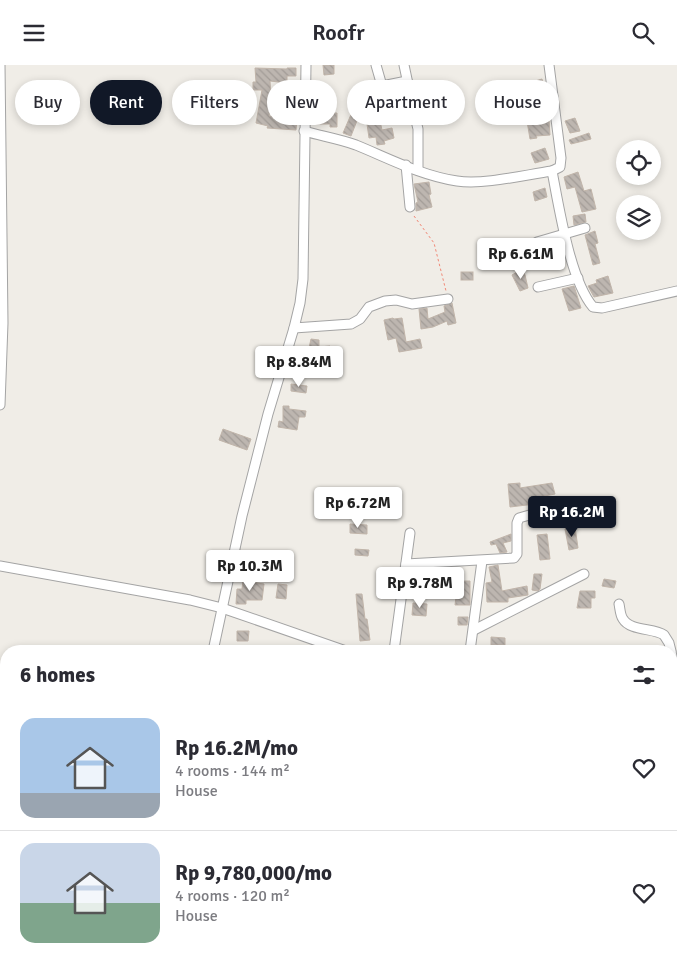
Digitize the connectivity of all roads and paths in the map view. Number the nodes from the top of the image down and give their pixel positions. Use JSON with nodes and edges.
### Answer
{"nodes":[{"id":1,"x":0,"y":65,"type":"edge"},
{"id":2,"x":306,"y":65,"type":"edge"},
{"id":3,"x":376,"y":65,"type":"edge"},
{"id":4,"x":404,"y":65,"type":"edge"},
{"id":5,"x":549,"y":65,"type":"edge"},
{"id":6,"x":380,"y":80,"type":"edge"},
{"id":7,"x":407,"y":80,"type":"edge"},
{"id":8,"x":417,"y":125,"type":"edge"},
{"id":9,"x":304,"y":131,"type":"junction"},
{"id":10,"x":406,"y":165,"type":"junction"},
{"id":11,"x":418,"y":170,"type":"junction"},
{"id":12,"x":552,"y":171,"type":"junction"},
{"id":13,"x":410,"y":207,"type":"joint"},
{"id":14,"x":585,"y":228,"type":"dead end"},
{"id":15,"x":565,"y":234,"type":"junction"},
{"id":16,"x":537,"y":242,"type":"dead end"},
{"id":17,"x":578,"y":278,"type":"junction"},
{"id":18,"x":538,"y":287,"type":"dead end"},
{"id":19,"x":677,"y":291,"type":"edge"},
{"id":20,"x":448,"y":299,"type":"joint"},
{"id":21,"x":294,"y":328,"type":"junction"},
{"id":22,"x":0,"y":405,"type":"edge"},
{"id":23,"x":568,"y":519,"type":"dead end"},
{"id":24,"x":410,"y":533,"type":"dead end"},
{"id":25,"x":482,"y":561,"type":"junction"},
{"id":26,"x":406,"y":564,"type":"junction"},
{"id":27,"x":0,"y":566,"type":"edge"},
{"id":28,"x":584,"y":573,"type":"dead end"},
{"id":29,"x":618,"y":604,"type":"dead end"},
{"id":30,"x":222,"y":608,"type":"junction"},
{"id":31,"x":474,"y":630,"type":"junction"},
{"id":32,"x":214,"y":645,"type":"edge"},
{"id":33,"x":324,"y":645,"type":"edge"},
{"id":34,"x":395,"y":645,"type":"edge"},
{"id":35,"x":471,"y":645,"type":"edge"},
{"id":36,"x":670,"y":645,"type":"edge"}],
"edges":[{"from":1,"to":22,"type":"street"},
{"from":2,"to":9,"type":"street"},
{"from":3,"to":6,"type":"street"},
{"from":4,"to":7,"type":"street"},
{"from":5,"to":12,"type":"street"},
{"from":8,"to":11,"type":"street"},
{"from":9,"to":10,"type":"street"},
{"from":9,"to":21,"type":"street"},
{"from":10,"to":11,"type":"street"},
{"from":10,"to":13,"type":"street"},
{"from":11,"to":12,"type":"street"},
{"from":12,"to":15,"type":"street"},
{"from":13,"to":20,"type":"path"},
{"from":14,"to":15,"type":"street"},
{"from":15,"to":16,"type":"street"},
{"from":15,"to":17,"type":"street"},
{"from":17,"to":18,"type":"street"},
{"from":17,"to":19,"type":"street"},
{"from":20,"to":21,"type":"street"},
{"from":21,"to":30,"type":"street"},
{"from":23,"to":25,"type":"street"},
{"from":24,"to":26,"type":"street"},
{"from":25,"to":26,"type":"street"},
{"from":25,"to":31,"type":"street"},
{"from":26,"to":34,"type":"street"},
{"from":27,"to":30,"type":"street"},
{"from":28,"to":31,"type":"street"},
{"from":29,"to":36,"type":"street"},
{"from":30,"to":32,"type":"street"},
{"from":30,"to":33,"type":"street"},
{"from":31,"to":35,"type":"street"}]}
